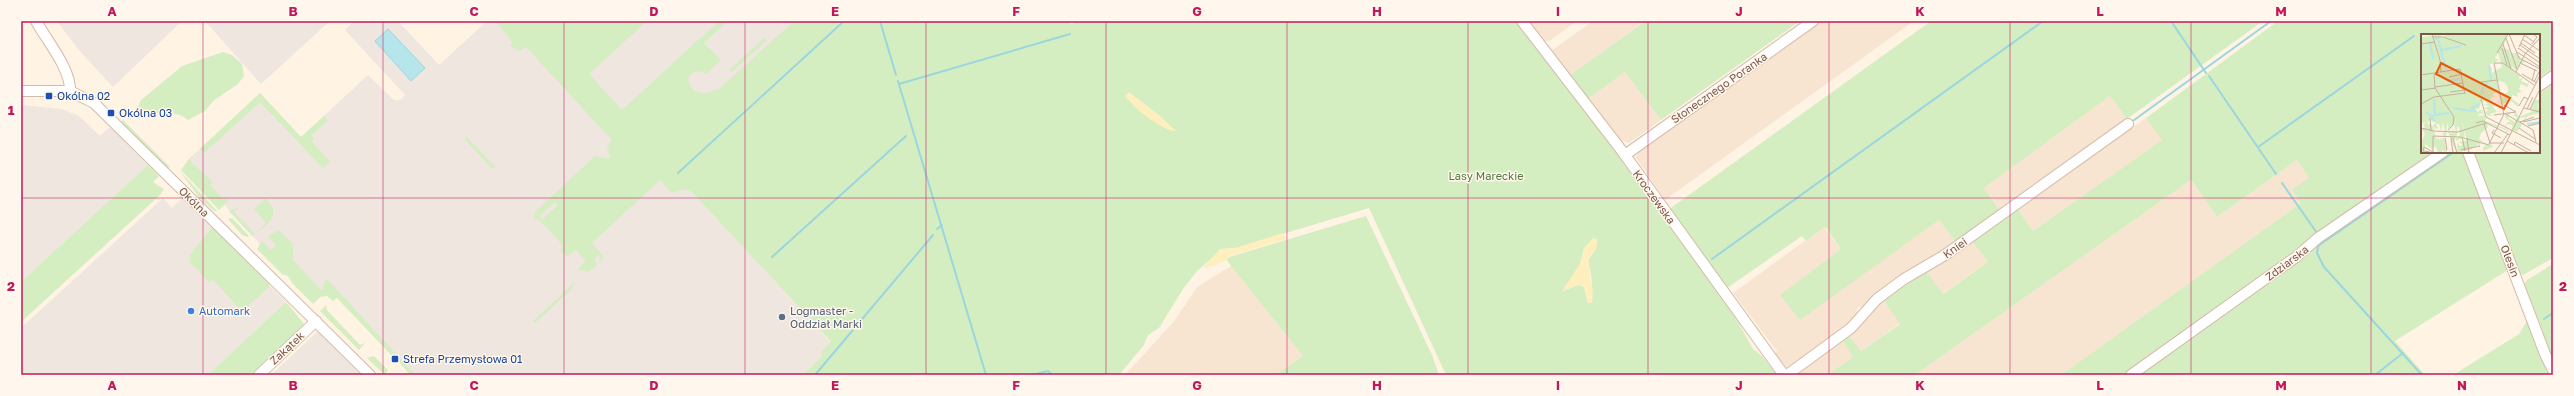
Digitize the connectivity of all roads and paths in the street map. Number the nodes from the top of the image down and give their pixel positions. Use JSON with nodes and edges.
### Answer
{"nodes":[{"id":1,"x":36,"y":21,"type":"edge"},
{"id":2,"x":1522,"y":21,"type":"edge"},
{"id":3,"x":1813,"y":21,"type":"edge"},
{"id":4,"x":2553,"y":76,"type":"edge"},
{"id":5,"x":2540,"y":85,"type":"edge"},
{"id":6,"x":21,"y":91,"type":"edge"},
{"id":7,"x":70,"y":91,"type":"junction"},
{"id":8,"x":2128,"y":124,"type":"dead end"},
{"id":9,"x":2442,"y":153,"type":"edge"},
{"id":10,"x":2468,"y":153,"type":"edge"},
{"id":11,"x":1624,"y":155,"type":"junction"},
{"id":12,"x":316,"y":322,"type":"junction"},
{"id":13,"x":2553,"y":370,"type":"edge"},
{"id":14,"x":259,"y":375,"type":"edge"},
{"id":15,"x":370,"y":375,"type":"edge"},
{"id":16,"x":1784,"y":375,"type":"edge"},
{"id":17,"x":1787,"y":375,"type":"edge"},
{"id":18,"x":2131,"y":375,"type":"edge"}],
"edges":[{"from":1,"to":7,"type":"street"},
{"from":2,"to":11,"type":"street","name":"Kroczewska"},
{"from":3,"to":11,"type":"street","name":"Słonecznego Poranka"},
{"from":4,"to":5,"type":"street"},
{"from":6,"to":7,"type":"street"},
{"from":7,"to":12,"type":"street","name":"Okólna"},
{"from":8,"to":17,"type":"street","name":"Kniei"},
{"from":9,"to":18,"type":"street","name":"Zdziarska"},
{"from":10,"to":13,"type":"street","name":"Olesin"},
{"from":11,"to":16,"type":"street","name":"Kroczewska"},
{"from":12,"to":14,"type":"street","name":"Zakątek"},
{"from":12,"to":15,"type":"street","name":"Okólna"}]}
